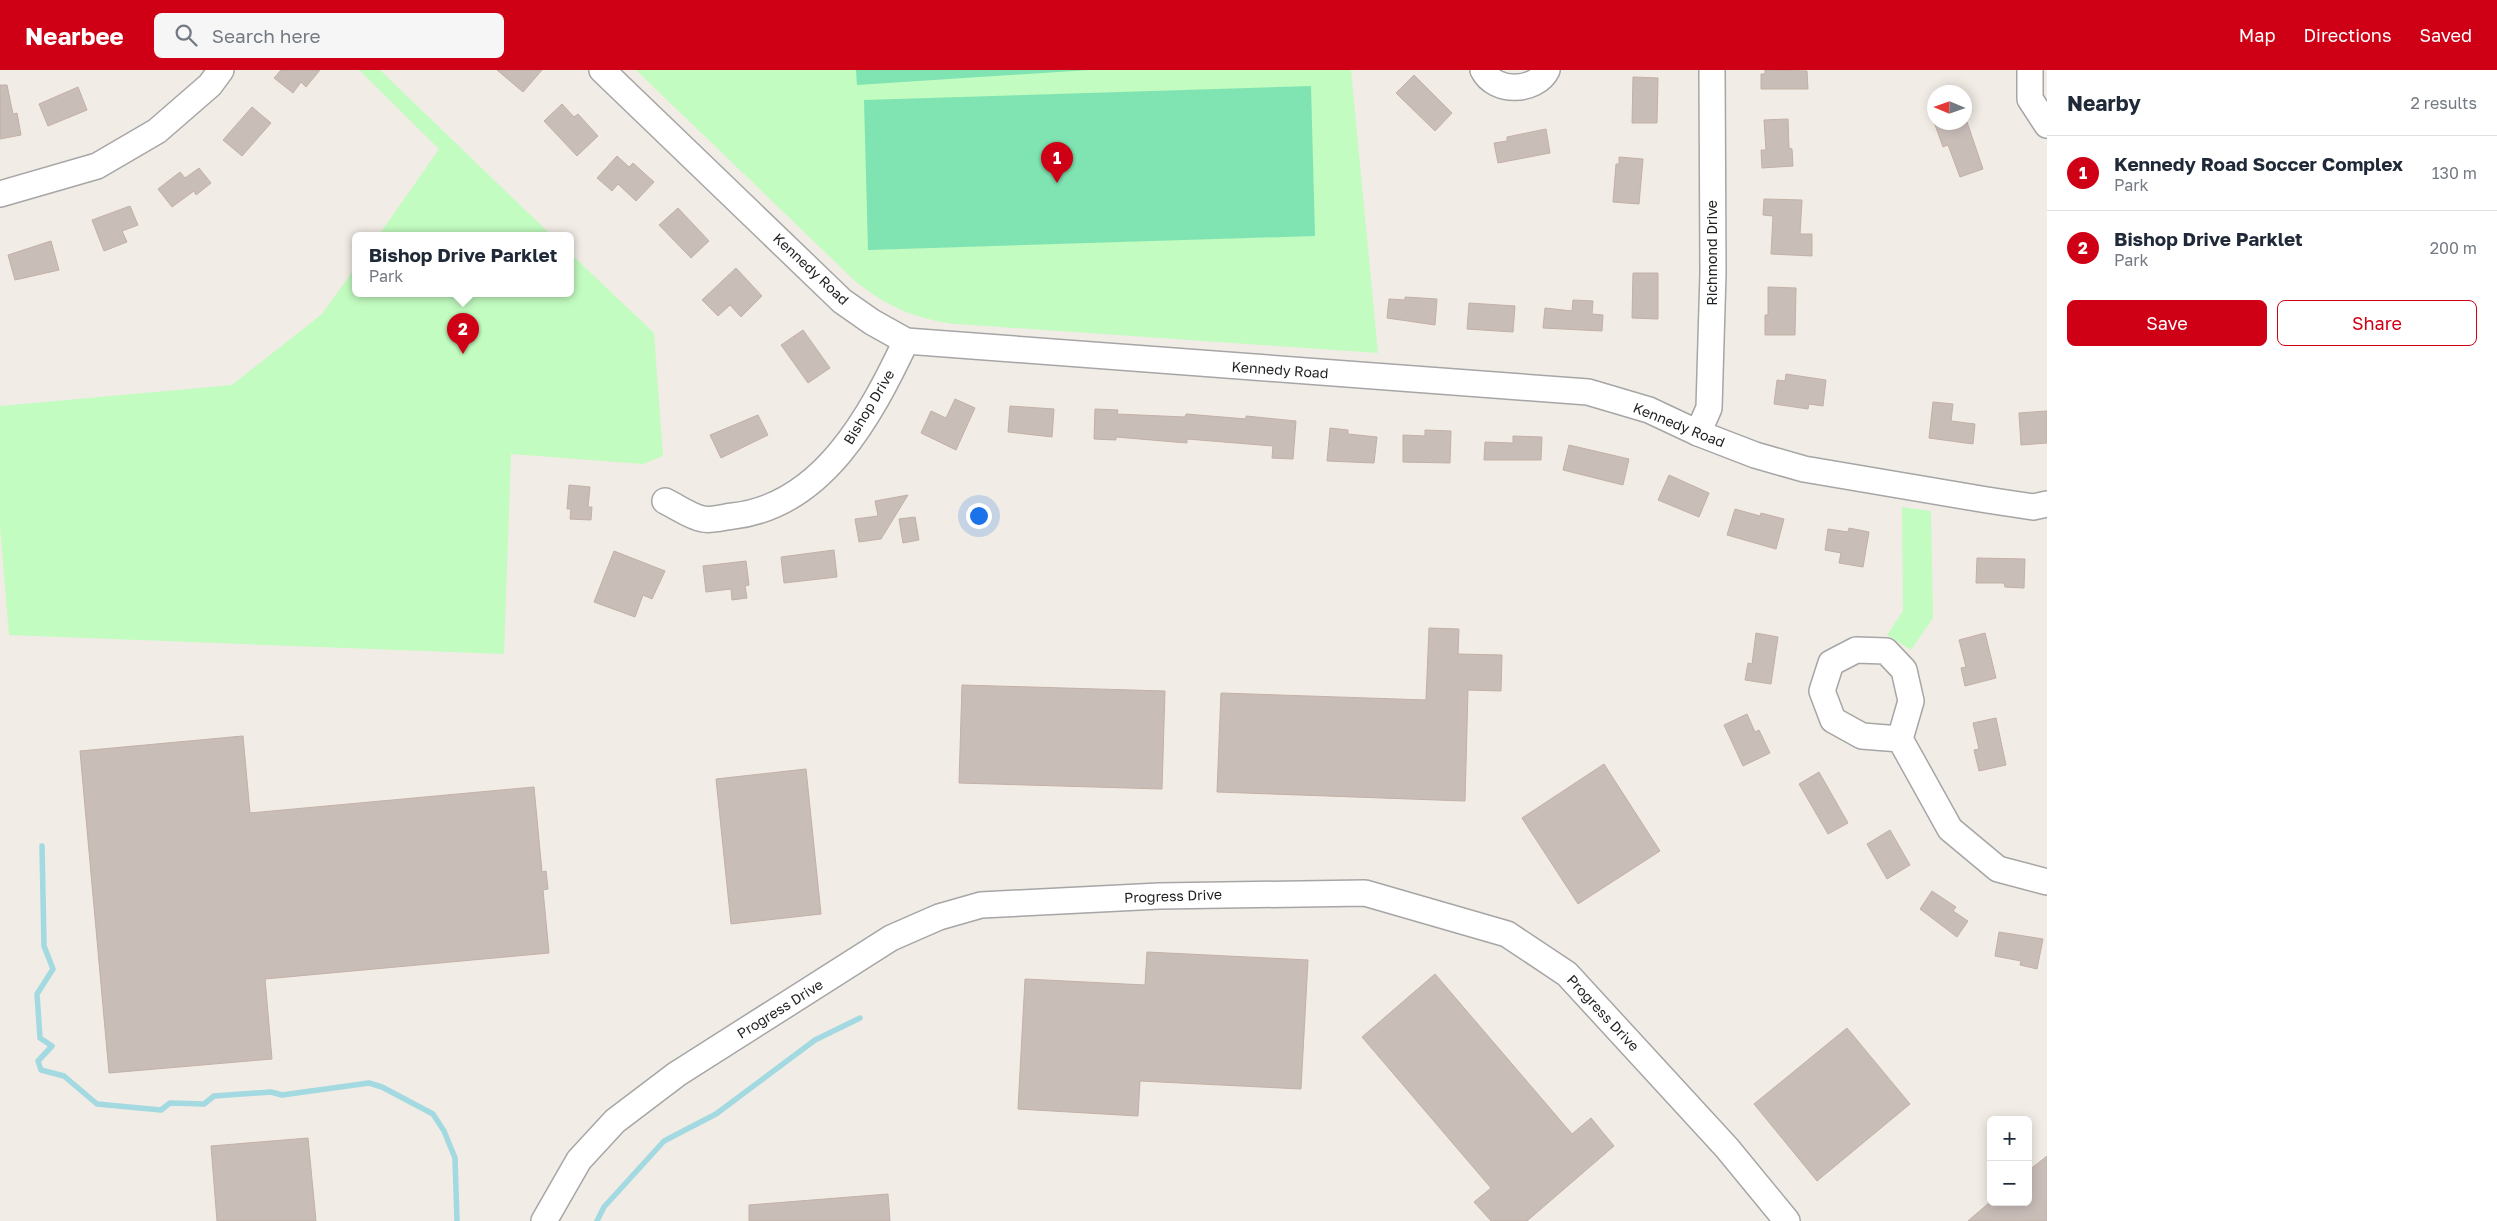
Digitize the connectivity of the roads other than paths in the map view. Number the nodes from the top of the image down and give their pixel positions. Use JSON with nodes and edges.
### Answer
{"nodes":[{"id":1,"x":221,"y":70,"type":"edge"},
{"id":2,"x":602,"y":70,"type":"edge"},
{"id":3,"x":1483,"y":70,"type":"edge"},
{"id":4,"x":1547,"y":70,"type":"edge"},
{"id":5,"x":1712,"y":70,"type":"edge"},
{"id":6,"x":2030,"y":70,"type":"edge"},
{"id":7,"x":2047,"y":125,"type":"edge"},
{"id":8,"x":0,"y":194,"type":"edge"},
{"id":9,"x":906,"y":341,"type":"junction"},
{"id":10,"x":1698,"y":433,"type":"junction"},
{"id":11,"x":665,"y":501,"type":"dead end"},
{"id":12,"x":2047,"y":504,"type":"edge"},
{"id":13,"x":1900,"y":739,"type":"dead end"},
{"id":14,"x":2047,"y":882,"type":"edge"},
{"id":15,"x":544,"y":1221,"type":"edge"},
{"id":16,"x":1787,"y":1221,"type":"edge"}],
"edges":[{"from":1,"to":8,"type":"street"},
{"from":2,"to":9,"type":"street","name":"Kennedy Road"},
{"from":3,"to":4,"type":"street"},
{"from":5,"to":10,"type":"street","name":"Richmond Drive"},
{"from":6,"to":7,"type":"street"},
{"from":9,"to":10,"type":"street","name":"Kennedy Road"},
{"from":9,"to":11,"type":"street","name":"Bishop Drive"},
{"from":10,"to":12,"type":"street","name":"Kennedy Road"},
{"from":13,"to":14,"type":"street"},
{"from":15,"to":16,"type":"street","name":"Progress Drive"}]}
